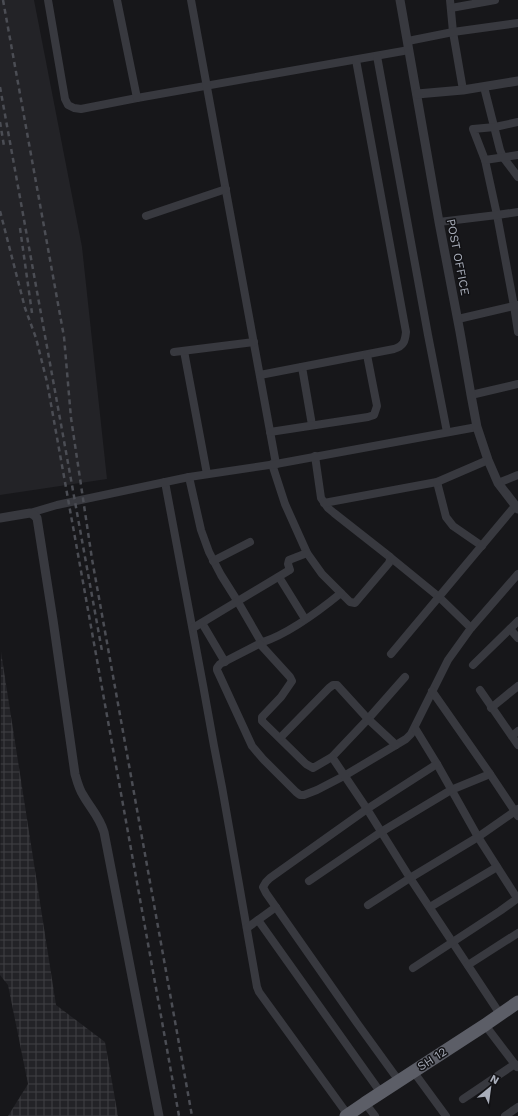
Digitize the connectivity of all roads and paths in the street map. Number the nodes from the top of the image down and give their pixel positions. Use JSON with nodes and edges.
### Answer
{"nodes":[{"id":1,"x":48,"y":0,"type":"edge"},
{"id":2,"x":117,"y":0,"type":"edge"},
{"id":3,"x":191,"y":0,"type":"edge"},
{"id":4,"x":400,"y":0,"type":"edge"},
{"id":5,"x":495,"y":0,"type":"edge"},
{"id":6,"x":450,"y":4,"type":"edge"},
{"id":7,"x":518,"y":23,"type":"edge"},
{"id":8,"x":453,"y":32,"type":"junction"},
{"id":9,"x":408,"y":46,"type":"junction"},
{"id":10,"x":377,"y":56,"type":"junction"},
{"id":11,"x":356,"y":60,"type":"junction"},
{"id":12,"x":518,"y":81,"type":"edge"},
{"id":13,"x":207,"y":86,"type":"junction"},
{"id":14,"x":484,"y":87,"type":"junction"},
{"id":15,"x":463,"y":90,"type":"junction"},
{"id":16,"x":417,"y":94,"type":"junction"},
{"id":17,"x":137,"y":98,"type":"junction"},
{"id":18,"x":518,"y":122,"type":"edge"},
{"id":19,"x":495,"y":127,"type":"junction"},
{"id":20,"x":518,"y":154,"type":"edge"},
{"id":21,"x":503,"y":156,"type":"junction"},
{"id":22,"x":485,"y":160,"type":"junction"},
{"id":23,"x":518,"y":177,"type":"edge"},
{"id":24,"x":226,"y":188,"type":"junction"},
{"id":25,"x":518,"y":212,"type":"edge"},
{"id":26,"x":146,"y":216,"type":"dead end"},
{"id":27,"x":497,"y":216,"type":"junction"},
{"id":28,"x":439,"y":222,"type":"junction"},
{"id":29,"x":516,"y":305,"type":"edge"},
{"id":30,"x":458,"y":319,"type":"junction"},
{"id":31,"x":518,"y":332,"type":"edge"},
{"id":32,"x":254,"y":342,"type":"junction"},
{"id":33,"x":184,"y":351,"type":"junction"},
{"id":34,"x":174,"y":352,"type":"dead end"},
{"id":35,"x":367,"y":355,"type":"junction"},
{"id":36,"x":302,"y":367,"type":"junction"},
{"id":37,"x":260,"y":376,"type":"junction"},
{"id":38,"x":518,"y":384,"type":"edge"},
{"id":39,"x":471,"y":395,"type":"junction"},
{"id":40,"x":312,"y":425,"type":"junction"},
{"id":41,"x":477,"y":427,"type":"junction"},
{"id":42,"x":270,"y":432,"type":"junction"},
{"id":43,"x":447,"y":432,"type":"junction"},
{"id":44,"x":315,"y":456,"type":"junction"},
{"id":45,"x":488,"y":460,"type":"junction"},
{"id":46,"x":274,"y":464,"type":"junction"},
{"id":47,"x":207,"y":474,"type":"junction"},
{"id":48,"x":518,"y":475,"type":"edge"},
{"id":49,"x":189,"y":477,"type":"junction"},
{"id":50,"x":165,"y":482,"type":"junction"},
{"id":51,"x":437,"y":482,"type":"junction"},
{"id":52,"x":498,"y":483,"type":"junction"},
{"id":53,"x":324,"y":503,"type":"junction"},
{"id":54,"x":517,"y":508,"type":"edge"},
{"id":55,"x":30,"y":514,"type":"junction"},
{"id":56,"x":0,"y":518,"type":"edge"},
{"id":57,"x":250,"y":542,"type":"dead end"},
{"id":58,"x":482,"y":546,"type":"junction"},
{"id":59,"x":307,"y":553,"type":"junction"},
{"id":60,"x":390,"y":557,"type":"junction"},
{"id":61,"x":213,"y":561,"type":"junction"},
{"id":62,"x":518,"y":574,"type":"edge"},
{"id":63,"x":279,"y":577,"type":"junction"},
{"id":64,"x":341,"y":593,"type":"junction"},
{"id":65,"x":439,"y":597,"type":"junction"},
{"id":66,"x":238,"y":602,"type":"junction"},
{"id":67,"x":305,"y":619,"type":"junction"},
{"id":68,"x":518,"y":621,"type":"edge"},
{"id":69,"x":202,"y":623,"type":"junction"},
{"id":70,"x":193,"y":628,"type":"junction"},
{"id":71,"x":471,"y":628,"type":"junction"},
{"id":72,"x":510,"y":629,"type":"junction"},
{"id":73,"x":518,"y":638,"type":"edge"},
{"id":74,"x":262,"y":643,"type":"junction"},
{"id":75,"x":391,"y":654,"type":"dead end"},
{"id":76,"x":225,"y":662,"type":"junction"},
{"id":77,"x":473,"y":665,"type":"dead end"},
{"id":78,"x":405,"y":678,"type":"dead end"},
{"id":79,"x":518,"y":686,"type":"edge"},
{"id":80,"x":480,"y":690,"type":"dead end"},
{"id":81,"x":432,"y":691,"type":"junction"},
{"id":82,"x":491,"y":708,"type":"junction"},
{"id":83,"x":368,"y":719,"type":"junction"},
{"id":84,"x":415,"y":728,"type":"junction"},
{"id":85,"x":515,"y":734,"type":"edge"},
{"id":86,"x":280,"y":738,"type":"junction"},
{"id":87,"x":396,"y":745,"type":"junction"},
{"id":88,"x":518,"y":745,"type":"edge"},
{"id":89,"x":332,"y":757,"type":"junction"},
{"id":90,"x":437,"y":764,"type":"junction"},
{"id":91,"x":490,"y":774,"type":"junction"},
{"id":92,"x":344,"y":776,"type":"junction"},
{"id":93,"x":451,"y":790,"type":"junction"},
{"id":94,"x":367,"y":809,"type":"junction"},
{"id":95,"x":517,"y":812,"type":"edge"},
{"id":96,"x":381,"y":832,"type":"junction"},
{"id":97,"x":478,"y":837,"type":"junction"},
{"id":98,"x":497,"y":867,"type":"junction"},
{"id":99,"x":410,"y":878,"type":"junction"},
{"id":100,"x":309,"y":881,"type":"dead end"},
{"id":101,"x":518,"y":898,"type":"edge"},
{"id":102,"x":368,"y":905,"type":"dead end"},
{"id":103,"x":276,"y":907,"type":"junction"},
{"id":104,"x":430,"y":907,"type":"junction"},
{"id":105,"x":258,"y":920,"type":"junction"},
{"id":106,"x":247,"y":928,"type":"junction"},
{"id":107,"x":518,"y":933,"type":"edge"},
{"id":108,"x":452,"y":941,"type":"junction"},
{"id":109,"x":468,"y":965,"type":"junction"},
{"id":110,"x":413,"y":968,"type":"dead end"},
{"id":111,"x":518,"y":1002,"type":"edge"},
{"id":112,"x":500,"y":1014,"type":"junction"},
{"id":113,"x":485,"y":1025,"type":"junction"},
{"id":114,"x":516,"y":1066,"type":"edge"},
{"id":115,"x":413,"y":1071,"type":"junction"},
{"id":116,"x":399,"y":1081,"type":"junction"},
{"id":117,"x":381,"y":1093,"type":"junction"},
{"id":118,"x":463,"y":1099,"type":"dead end"},
{"id":119,"x":365,"y":1103,"type":"junction"},
{"id":120,"x":518,"y":1107,"type":"edge"},
{"id":121,"x":159,"y":1116,"type":"edge"},
{"id":122,"x":347,"y":1116,"type":"edge"},
{"id":123,"x":375,"y":1116,"type":"edge"},
{"id":124,"x":446,"y":1116,"type":"edge"},
{"id":125,"x":505,"y":1116,"type":"edge"}],
"edges":[{"from":1,"to":17,"type":"street"},
{"from":2,"to":17,"type":"street"},
{"from":3,"to":13,"type":"street"},
{"from":4,"to":9,"type":"street","name":"POST OFFICE"},
{"from":5,"to":6,"type":"street"},
{"from":6,"to":8,"type":"street"},
{"from":7,"to":8,"type":"street"},
{"from":8,"to":9,"type":"street"},
{"from":8,"to":15,"type":"street"},
{"from":9,"to":10,"type":"street"},
{"from":9,"to":16,"type":"street","name":"POST OFFICE"},
{"from":10,"to":11,"type":"street"},
{"from":10,"to":43,"type":"street"},
{"from":11,"to":13,"type":"street"},
{"from":11,"to":35,"type":"street"},
{"from":12,"to":14,"type":"street"},
{"from":13,"to":17,"type":"street"},
{"from":13,"to":24,"type":"street"},
{"from":14,"to":15,"type":"street"},
{"from":14,"to":19,"type":"street"},
{"from":15,"to":16,"type":"street"},
{"from":16,"to":28,"type":"street","name":"POST OFFICE"},
{"from":18,"to":19,"type":"street"},
{"from":19,"to":21,"type":"street"},
{"from":19,"to":22,"type":"street"},
{"from":20,"to":21,"type":"street"},
{"from":21,"to":22,"type":"street"},
{"from":21,"to":23,"type":"street"},
{"from":22,"to":27,"type":"street"},
{"from":24,"to":26,"type":"street"},
{"from":24,"to":32,"type":"street"},
{"from":25,"to":27,"type":"street"},
{"from":27,"to":28,"type":"street"},
{"from":27,"to":29,"type":"street"},
{"from":28,"to":30,"type":"street","name":"POST OFFICE"},
{"from":29,"to":30,"type":"street"},
{"from":29,"to":31,"type":"street"},
{"from":30,"to":39,"type":"street","name":"POST OFFICE"},
{"from":32,"to":33,"type":"street"},
{"from":32,"to":37,"type":"street"},
{"from":33,"to":34,"type":"street"},
{"from":33,"to":47,"type":"street"},
{"from":35,"to":36,"type":"street"},
{"from":35,"to":40,"type":"street"},
{"from":36,"to":37,"type":"street"},
{"from":36,"to":40,"type":"street"},
{"from":37,"to":42,"type":"street"},
{"from":38,"to":39,"type":"street"},
{"from":39,"to":41,"type":"street","name":"POST OFFICE"},
{"from":40,"to":42,"type":"street"},
{"from":41,"to":43,"type":"street"},
{"from":41,"to":45,"type":"street","name":"POST OFFICE"},
{"from":42,"to":46,"type":"street"},
{"from":43,"to":44,"type":"street"},
{"from":44,"to":46,"type":"street"},
{"from":44,"to":53,"type":"street"},
{"from":45,"to":51,"type":"street"},
{"from":45,"to":52,"type":"street","name":"POST OFFICE"},
{"from":46,"to":47,"type":"street"},
{"from":46,"to":59,"type":"street"},
{"from":47,"to":49,"type":"street"},
{"from":48,"to":52,"type":"street"},
{"from":49,"to":50,"type":"street"},
{"from":49,"to":61,"type":"street"},
{"from":50,"to":55,"type":"street"},
{"from":50,"to":70,"type":"street"},
{"from":51,"to":53,"type":"street"},
{"from":51,"to":58,"type":"street"},
{"from":52,"to":54,"type":"street","name":"POST OFFICE"},
{"from":53,"to":60,"type":"street"},
{"from":54,"to":58,"type":"street"},
{"from":55,"to":56,"type":"street"},
{"from":55,"to":121,"type":"street"},
{"from":57,"to":61,"type":"street"},
{"from":58,"to":65,"type":"street"},
{"from":59,"to":63,"type":"street"},
{"from":59,"to":64,"type":"street"},
{"from":60,"to":64,"type":"street"},
{"from":60,"to":65,"type":"street"},
{"from":61,"to":66,"type":"street"},
{"from":62,"to":71,"type":"street"},
{"from":63,"to":66,"type":"street"},
{"from":63,"to":67,"type":"street"},
{"from":64,"to":67,"type":"street"},
{"from":65,"to":71,"type":"street"},
{"from":65,"to":75,"type":"street"},
{"from":66,"to":69,"type":"street"},
{"from":66,"to":74,"type":"street"},
{"from":67,"to":74,"type":"street"},
{"from":68,"to":72,"type":"street"},
{"from":69,"to":70,"type":"street"},
{"from":69,"to":76,"type":"street"},
{"from":70,"to":106,"type":"street"},
{"from":71,"to":81,"type":"street"},
{"from":72,"to":73,"type":"street"},
{"from":72,"to":77,"type":"street"},
{"from":74,"to":76,"type":"street"},
{"from":74,"to":86,"type":"street"},
{"from":76,"to":92,"type":"street"},
{"from":78,"to":83,"type":"street"},
{"from":79,"to":82,"type":"street"},
{"from":80,"to":82,"type":"street"},
{"from":81,"to":84,"type":"street"},
{"from":81,"to":91,"type":"street"},
{"from":82,"to":85,"type":"street"},
{"from":83,"to":86,"type":"street"},
{"from":83,"to":87,"type":"street"},
{"from":83,"to":89,"type":"street"},
{"from":84,"to":87,"type":"street"},
{"from":84,"to":90,"type":"street"},
{"from":85,"to":88,"type":"street"},
{"from":86,"to":89,"type":"street"},
{"from":87,"to":92,"type":"street"},
{"from":89,"to":92,"type":"street"},
{"from":90,"to":93,"type":"street"},
{"from":90,"to":94,"type":"street"},
{"from":91,"to":93,"type":"street"},
{"from":91,"to":95,"type":"street"},
{"from":92,"to":94,"type":"street"},
{"from":93,"to":96,"type":"street"},
{"from":93,"to":97,"type":"street"},
{"from":94,"to":96,"type":"street"},
{"from":94,"to":103,"type":"street"},
{"from":95,"to":97,"type":"street"},
{"from":96,"to":99,"type":"street"},
{"from":96,"to":100,"type":"street"},
{"from":97,"to":98,"type":"street"},
{"from":97,"to":99,"type":"street"},
{"from":98,"to":101,"type":"street"},
{"from":98,"to":104,"type":"street"},
{"from":99,"to":102,"type":"street"},
{"from":99,"to":104,"type":"street"},
{"from":101,"to":108,"type":"street"},
{"from":103,"to":105,"type":"street"},
{"from":103,"to":116,"type":"street"},
{"from":104,"to":108,"type":"street"},
{"from":105,"to":106,"type":"street"},
{"from":105,"to":117,"type":"street"},
{"from":106,"to":122,"type":"street"},
{"from":107,"to":109,"type":"street"},
{"from":108,"to":109,"type":"street"},
{"from":108,"to":110,"type":"street"},
{"from":109,"to":112,"type":"street"},
{"from":111,"to":112,"type":"highway","name":"SH 12"},
{"from":112,"to":113,"type":"highway","name":"SH 12"},
{"from":113,"to":114,"type":"street"},
{"from":113,"to":115,"type":"highway","name":"SH 12"},
{"from":114,"to":118,"type":"street"},
{"from":115,"to":116,"type":"highway","name":"SH 12"},
{"from":115,"to":124,"type":"street"},
{"from":116,"to":117,"type":"highway","name":"SH 12"},
{"from":117,"to":119,"type":"highway","name":"SH 12"},
{"from":119,"to":122,"type":"highway","name":"SH 12"},
{"from":119,"to":123,"type":"street"},
{"from":120,"to":125,"type":"street"}]}
